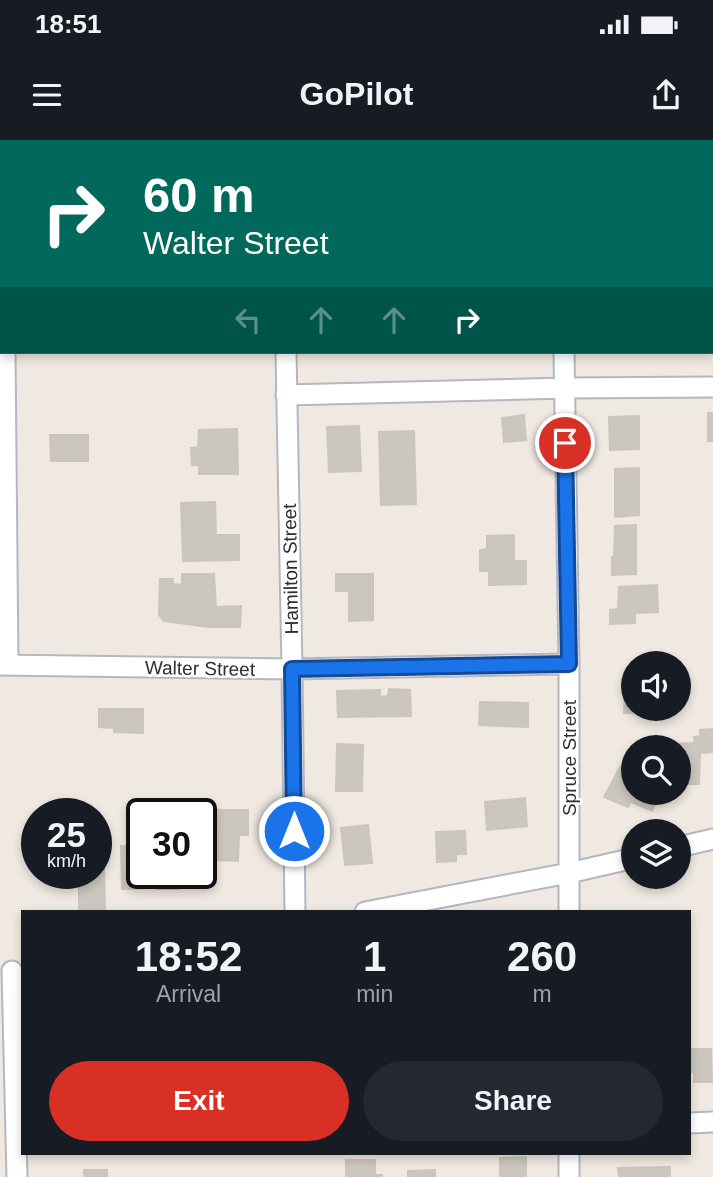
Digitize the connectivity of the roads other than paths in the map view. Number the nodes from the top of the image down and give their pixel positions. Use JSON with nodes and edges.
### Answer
{"nodes":[{"id":1,"x":5,"y":354,"type":"edge"},
{"id":2,"x":286,"y":354,"type":"edge"},
{"id":3,"x":564,"y":354,"type":"edge"},
{"id":4,"x":713,"y":387,"type":"edge"},
{"id":5,"x":565,"y":388,"type":"junction"},
{"id":6,"x":286,"y":396,"type":"junction"},
{"id":7,"x":569,"y":664,"type":"junction"},
{"id":8,"x":4,"y":665,"type":"edge"},
{"id":9,"x":292,"y":669,"type":"junction"},
{"id":10,"x":713,"y":839,"type":"edge"},
{"id":11,"x":691,"y":844,"type":"edge"},
{"id":12,"x":621,"y":861,"type":"edge"},
{"id":13,"x":569,"y":873,"type":"junction"},
{"id":14,"x":295,"y":910,"type":"edge"},
{"id":15,"x":375,"y":910,"type":"edge"},
{"id":16,"x":569,"y":910,"type":"edge"},
{"id":17,"x":12,"y":971,"type":"edge"},
{"id":18,"x":713,"y":1122,"type":"edge"},
{"id":19,"x":691,"y":1123,"type":"edge"},
{"id":20,"x":569,"y":1155,"type":"edge"},
{"id":21,"x":17,"y":1177,"type":"edge"},
{"id":22,"x":569,"y":1177,"type":"edge"}],
"edges":[{"from":1,"to":8,"type":"street"},
{"from":2,"to":6,"type":"street","name":"Hamilton Street"},
{"from":3,"to":5,"type":"street","name":"Spruce Street"},
{"from":4,"to":5,"type":"street"},
{"from":5,"to":6,"type":"street"},
{"from":5,"to":7,"type":"street","name":"Spruce Street"},
{"from":6,"to":9,"type":"street","name":"Hamilton Street"},
{"from":7,"to":9,"type":"street","name":"Walter Street"},
{"from":7,"to":13,"type":"street","name":"Spruce Street"},
{"from":8,"to":9,"type":"street","name":"Walter Street"},
{"from":9,"to":14,"type":"street","name":"Hamilton Street"},
{"from":10,"to":11,"type":"street"},
{"from":12,"to":13,"type":"street"},
{"from":13,"to":15,"type":"street"},
{"from":13,"to":16,"type":"street","name":"Spruce Street"},
{"from":17,"to":21,"type":"street"},
{"from":18,"to":19,"type":"street"},
{"from":20,"to":22,"type":"street"}]}
